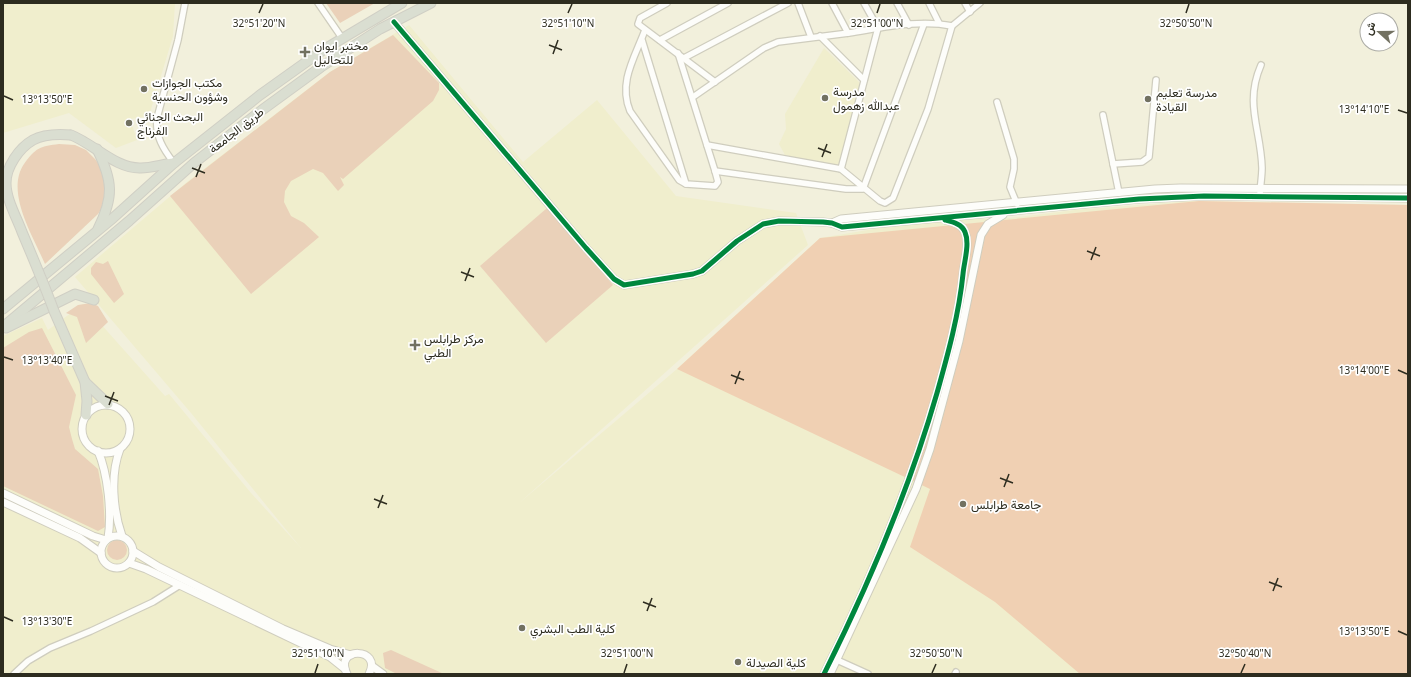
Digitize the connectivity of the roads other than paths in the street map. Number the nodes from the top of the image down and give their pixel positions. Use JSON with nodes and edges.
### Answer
{"nodes":[{"id":1,"x":185,"y":3,"type":"edge"},
{"id":2,"x":318,"y":3,"type":"edge"},
{"id":3,"x":402,"y":3,"type":"edge"},
{"id":4,"x":431,"y":3,"type":"edge"},
{"id":5,"x":667,"y":3,"type":"edge"},
{"id":6,"x":728,"y":3,"type":"edge"},
{"id":7,"x":788,"y":3,"type":"edge"},
{"id":8,"x":798,"y":3,"type":"edge"},
{"id":9,"x":832,"y":3,"type":"edge"},
{"id":10,"x":864,"y":3,"type":"edge"},
{"id":11,"x":896,"y":3,"type":"edge"},
{"id":12,"x":929,"y":3,"type":"edge"},
{"id":13,"x":965,"y":3,"type":"edge"},
{"id":14,"x":980,"y":3,"type":"edge"},
{"id":15,"x":970,"y":12,"type":"junction"},
{"id":16,"x":394,"y":22,"type":"junction"},
{"id":17,"x":939,"y":23,"type":"junction"},
{"id":18,"x":924,"y":24,"type":"junction"},
{"id":19,"x":909,"y":25,"type":"junction"},
{"id":20,"x":952,"y":26,"type":"junction"},
{"id":21,"x":878,"y":28,"type":"junction"},
{"id":22,"x":645,"y":30,"type":"junction"},
{"id":23,"x":848,"y":33,"type":"junction"},
{"id":24,"x":820,"y":36,"type":"junction"},
{"id":25,"x":811,"y":37,"type":"junction"},
{"id":26,"x":342,"y":38,"type":"junction"},
{"id":27,"x":642,"y":39,"type":"junction"},
{"id":28,"x":660,"y":40,"type":"junction"},
{"id":29,"x":678,"y":53,"type":"junction"},
{"id":30,"x":684,"y":58,"type":"junction"},
{"id":31,"x":1260,"y":65,"type":"dead end"},
{"id":32,"x":864,"y":80,"type":"junction"},
{"id":33,"x":1156,"y":80,"type":"dead end"},
{"id":34,"x":715,"y":82,"type":"junction"},
{"id":35,"x":693,"y":97,"type":"junction"},
{"id":36,"x":997,"y":102,"type":"dead end"},
{"id":37,"x":1103,"y":115,"type":"dead end"},
{"id":38,"x":707,"y":145,"type":"junction"},
{"id":39,"x":96,"y":148,"type":"junction"},
{"id":40,"x":174,"y":163,"type":"junction"},
{"id":41,"x":1113,"y":164,"type":"junction"},
{"id":42,"x":841,"y":169,"type":"junction"},
{"id":43,"x":715,"y":170,"type":"junction"},
{"id":44,"x":686,"y":184,"type":"junction"},
{"id":45,"x":863,"y":188,"type":"junction"},
{"id":46,"x":1260,"y":188,"type":"junction"},
{"id":47,"x":1408,"y":189,"type":"edge"},
{"id":48,"x":1119,"y":193,"type":"junction"},
{"id":49,"x":1260,"y":196,"type":"junction"},
{"id":50,"x":1408,"y":198,"type":"edge"},
{"id":51,"x":1017,"y":204,"type":"junction"},
{"id":52,"x":1007,"y":212,"type":"junction"},
{"id":53,"x":935,"y":219,"type":"junction"},
{"id":54,"x":832,"y":223,"type":"junction"},
{"id":55,"x":98,"y":231,"type":"junction"},
{"id":56,"x":964,"y":261,"type":"junction"},
{"id":57,"x":975,"y":262,"type":"junction"},
{"id":58,"x":962,"y":280,"type":"junction"},
{"id":59,"x":971,"y":282,"type":"junction"},
{"id":60,"x":94,"y":300,"type":"dead end"},
{"id":61,"x":3,"y":309,"type":"edge"},
{"id":62,"x":3,"y":328,"type":"edge"},
{"id":63,"x":85,"y":382,"type":"junction"},
{"id":64,"x":108,"y":404,"type":"junction"},
{"id":65,"x":86,"y":415,"type":"junction"},
{"id":66,"x":120,"y":449,"type":"junction"},
{"id":67,"x":98,"y":452,"type":"junction"},
{"id":68,"x":908,"y":486,"type":"junction"},
{"id":69,"x":916,"y":489,"type":"junction"},
{"id":70,"x":3,"y":493,"type":"edge"},
{"id":71,"x":3,"y":502,"type":"edge"},
{"id":72,"x":122,"y":536,"type":"junction"},
{"id":73,"x":107,"y":539,"type":"junction"},
{"id":74,"x":133,"y":551,"type":"junction"},
{"id":75,"x":101,"y":553,"type":"junction"},
{"id":76,"x":128,"y":563,"type":"junction"},
{"id":77,"x":180,"y":585,"type":"junction"},
{"id":78,"x":351,"y":654,"type":"junction"},
{"id":79,"x":837,"y":660,"type":"junction"},
{"id":80,"x":372,"y":666,"type":"junction"},
{"id":81,"x":346,"y":671,"type":"edge"},
{"id":82,"x":14,"y":674,"type":"edge"},
{"id":83,"x":369,"y":674,"type":"edge"},
{"id":84,"x":382,"y":674,"type":"edge"},
{"id":85,"x":824,"y":674,"type":"edge"},
{"id":86,"x":830,"y":674,"type":"edge"},
{"id":87,"x":868,"y":674,"type":"edge"}],
"edges":[{"from":1,"to":40,"type":"street"},
{"from":2,"to":26,"type":"street"},
{"from":3,"to":26,"type":"highway","name":"طريق الجامعة"},
{"from":4,"to":16,"type":"highway","name":"طريق الجامعة"},
{"from":5,"to":22,"type":"street"},
{"from":6,"to":28,"type":"street"},
{"from":7,"to":30,"type":"street"},
{"from":8,"to":25,"type":"street"},
{"from":9,"to":23,"type":"street"},
{"from":10,"to":21,"type":"street"},
{"from":11,"to":19,"type":"street"},
{"from":12,"to":17,"type":"street"},
{"from":13,"to":15,"type":"street"},
{"from":14,"to":15,"type":"street"},
{"from":15,"to":20,"type":"street"},
{"from":16,"to":54,"type":"street"},
{"from":16,"to":62,"type":"highway","name":"طريق الجامعة"},
{"from":17,"to":18,"type":"street"},
{"from":17,"to":20,"type":"street"},
{"from":18,"to":19,"type":"street"},
{"from":18,"to":45,"type":"street"},
{"from":19,"to":21,"type":"street"},
{"from":20,"to":45,"type":"street"},
{"from":21,"to":23,"type":"street"},
{"from":21,"to":32,"type":"street"},
{"from":22,"to":27,"type":"street"},
{"from":22,"to":28,"type":"street"},
{"from":23,"to":24,"type":"street"},
{"from":24,"to":25,"type":"street"},
{"from":24,"to":32,"type":"street"},
{"from":25,"to":34,"type":"street"},
{"from":26,"to":40,"type":"highway","name":"طريق الجامعة"},
{"from":27,"to":44,"type":"street"},
{"from":27,"to":44,"type":"street"},
{"from":28,"to":29,"type":"street"},
{"from":29,"to":30,"type":"street"},
{"from":29,"to":35,"type":"street"},
{"from":30,"to":34,"type":"street"},
{"from":31,"to":46,"type":"street"},
{"from":32,"to":42,"type":"street"},
{"from":33,"to":41,"type":"street"},
{"from":34,"to":35,"type":"street"},
{"from":35,"to":38,"type":"street"},
{"from":36,"to":51,"type":"street"},
{"from":37,"to":41,"type":"street"},
{"from":38,"to":42,"type":"street"},
{"from":38,"to":43,"type":"street"},
{"from":39,"to":40,"type":"highway"},
{"from":39,"to":55,"type":"highway"},
{"from":39,"to":63,"type":"highway","bridge":true},
{"from":40,"to":55,"type":"highway","name":"طريق الجامعة"},
{"from":41,"to":48,"type":"street"},
{"from":42,"to":45,"type":"street"},
{"from":43,"to":44,"type":"street"},
{"from":43,"to":45,"type":"street"},
{"from":46,"to":47,"type":"street"},
{"from":46,"to":48,"type":"street"},
{"from":46,"to":49,"type":"street"},
{"from":48,"to":51,"type":"street"},
{"from":49,"to":50,"type":"street"},
{"from":49,"to":52,"type":"street"},
{"from":51,"to":54,"type":"street"},
{"from":52,"to":53,"type":"street"},
{"from":52,"to":57,"type":"street"},
{"from":53,"to":54,"type":"street"},
{"from":53,"to":56,"type":"street"},
{"from":55,"to":61,"type":"highway","name":"طريق الجامعة"},
{"from":56,"to":57,"type":"street"},
{"from":56,"to":58,"type":"street"},
{"from":57,"to":59,"type":"street"},
{"from":58,"to":59,"type":"street"},
{"from":58,"to":68,"type":"street"},
{"from":59,"to":69,"type":"street"},
{"from":60,"to":62,"type":"highway"},
{"from":63,"to":64,"type":"highway"},
{"from":63,"to":65,"type":"highway"},
{"from":64,"to":65,"type":"street"},
{"from":64,"to":66,"type":"street"},
{"from":65,"to":67,"type":"street"},
{"from":66,"to":67,"type":"street"},
{"from":66,"to":72,"type":"street"},
{"from":67,"to":73,"type":"street"},
{"from":68,"to":69,"type":"street"},
{"from":68,"to":85,"type":"street"},
{"from":69,"to":79,"type":"street"},
{"from":70,"to":73,"type":"street"},
{"from":71,"to":75,"type":"street"},
{"from":72,"to":73,"type":"street"},
{"from":72,"to":74,"type":"street"},
{"from":73,"to":75,"type":"street"},
{"from":74,"to":76,"type":"street"},
{"from":74,"to":78,"type":"street"},
{"from":75,"to":76,"type":"street"},
{"from":76,"to":77,"type":"street"},
{"from":77,"to":81,"type":"street"},
{"from":77,"to":82,"type":"street"},
{"from":78,"to":80,"type":"street"},
{"from":78,"to":81,"type":"street"},
{"from":79,"to":86,"type":"street"},
{"from":79,"to":87,"type":"street"},
{"from":80,"to":83,"type":"street"},
{"from":80,"to":84,"type":"street"}]}
